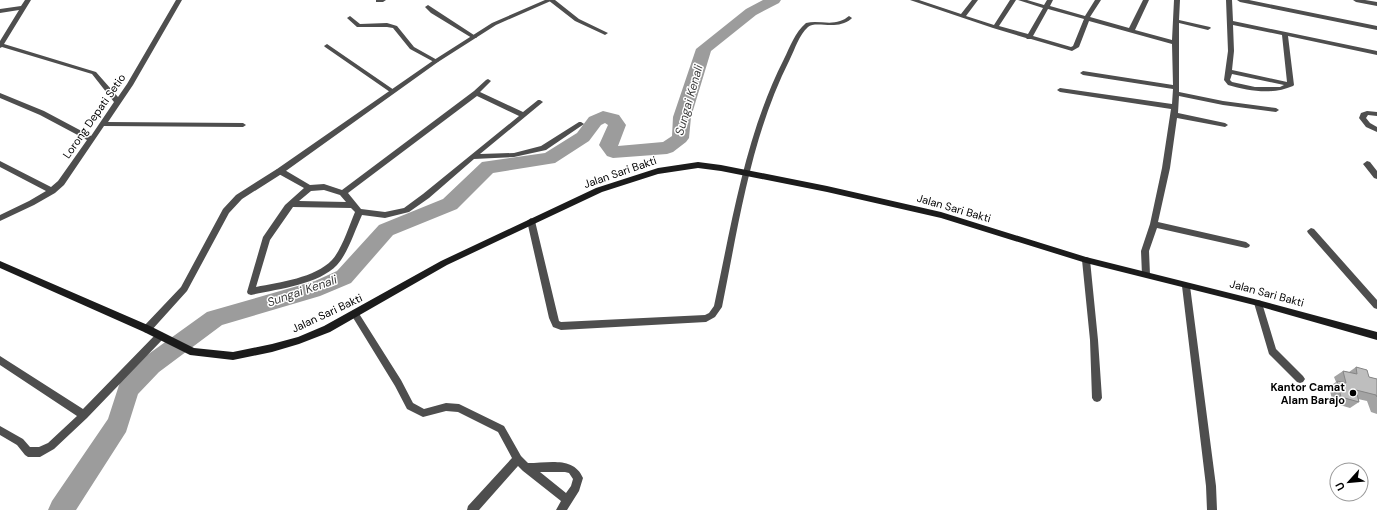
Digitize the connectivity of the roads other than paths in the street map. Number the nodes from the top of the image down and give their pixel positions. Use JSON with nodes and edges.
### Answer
{"nodes":[{"id":1,"x":28,"y":0,"type":"edge"},
{"id":2,"x":179,"y":0,"type":"edge"},
{"id":3,"x":550,"y":0,"type":"edge"},
{"id":4,"x":913,"y":0,"type":"edge"},
{"id":5,"x":939,"y":0,"type":"edge"},
{"id":6,"x":975,"y":0,"type":"edge"},
{"id":7,"x":1013,"y":0,"type":"edge"},
{"id":8,"x":1021,"y":0,"type":"edge"},
{"id":9,"x":1050,"y":0,"type":"edge"},
{"id":10,"x":1098,"y":0,"type":"edge"},
{"id":11,"x":1146,"y":0,"type":"edge"},
{"id":12,"x":1177,"y":0,"type":"edge"},
{"id":13,"x":1229,"y":0,"type":"edge"},
{"id":14,"x":1240,"y":0,"type":"edge"},
{"id":15,"x":1356,"y":0,"type":"edge"},
{"id":16,"x":1377,"y":4,"type":"edge"},
{"id":17,"x":428,"y":6,"type":"dead end"},
{"id":18,"x":935,"y":7,"type":"junction"},
{"id":19,"x":1046,"y":7,"type":"junction"},
{"id":20,"x":23,"y":8,"type":"junction"},
{"id":21,"x":0,"y":11,"type":"edge"},
{"id":22,"x":963,"y":16,"type":"junction"},
{"id":23,"x":350,"y":18,"type":"dead end"},
{"id":24,"x":850,"y":18,"type":"dead end"},
{"id":25,"x":1087,"y":18,"type":"junction"},
{"id":26,"x":1176,"y":21,"type":"junction"},
{"id":27,"x":1230,"y":22,"type":"junction"},
{"id":28,"x":995,"y":27,"type":"junction"},
{"id":29,"x":1208,"y":28,"type":"dead end"},
{"id":30,"x":1377,"y":28,"type":"edge"},
{"id":31,"x":1130,"y":31,"type":"junction"},
{"id":32,"x":605,"y":33,"type":"dead end"},
{"id":33,"x":1285,"y":34,"type":"junction"},
{"id":34,"x":474,"y":37,"type":"junction"},
{"id":35,"x":1029,"y":38,"type":"junction"},
{"id":36,"x":1175,"y":43,"type":"junction"},
{"id":37,"x":1,"y":45,"type":"edge"},
{"id":38,"x":327,"y":46,"type":"dead end"},
{"id":39,"x":1377,"y":53,"type":"edge"},
{"id":40,"x":436,"y":61,"type":"junction"},
{"id":41,"x":1230,"y":71,"type":"junction"},
{"id":42,"x":1083,"y":73,"type":"dead end"},
{"id":43,"x":488,"y":81,"type":"dead end"},
{"id":44,"x":1291,"y":85,"type":"junction"},
{"id":45,"x":1060,"y":90,"type":"dead end"},
{"id":46,"x":1175,"y":90,"type":"junction"},
{"id":47,"x":392,"y":91,"type":"junction"},
{"id":48,"x":476,"y":93,"type":"junction"},
{"id":49,"x":0,"y":95,"type":"edge"},
{"id":50,"x":118,"y":102,"type":"junction"},
{"id":51,"x":540,"y":102,"type":"dead end"},
{"id":52,"x":1174,"y":107,"type":"junction"},
{"id":53,"x":1276,"y":110,"type":"dead end"},
{"id":54,"x":1377,"y":114,"type":"edge"},
{"id":55,"x":1174,"y":115,"type":"junction"},
{"id":56,"x":523,"y":116,"type":"junction"},
{"id":57,"x":102,"y":124,"type":"junction"},
{"id":58,"x":581,"y":124,"type":"dead end"},
{"id":59,"x":1225,"y":124,"type":"dead end"},
{"id":60,"x":244,"y":125,"type":"dead end"},
{"id":61,"x":1377,"y":130,"type":"edge"},
{"id":62,"x":91,"y":139,"type":"junction"},
{"id":63,"x":472,"y":157,"type":"junction"},
{"id":64,"x":0,"y":164,"type":"edge"},
{"id":65,"x":1367,"y":164,"type":"dead end"},
{"id":66,"x":280,"y":171,"type":"junction"},
{"id":67,"x":746,"y":174,"type":"junction"},
{"id":68,"x":1377,"y":176,"type":"edge"},
{"id":69,"x":309,"y":188,"type":"junction"},
{"id":70,"x":52,"y":191,"type":"junction"},
{"id":71,"x":343,"y":193,"type":"junction"},
{"id":72,"x":292,"y":204,"type":"junction"},
{"id":73,"x":354,"y":205,"type":"junction"},
{"id":74,"x":359,"y":212,"type":"junction"},
{"id":75,"x":0,"y":218,"type":"edge"},
{"id":76,"x":531,"y":222,"type":"junction"},
{"id":77,"x":1154,"y":224,"type":"junction"},
{"id":78,"x":1311,"y":231,"type":"dead end"},
{"id":79,"x":1246,"y":245,"type":"dead end"},
{"id":80,"x":1086,"y":260,"type":"junction"},
{"id":81,"x":0,"y":264,"type":"edge"},
{"id":82,"x":1146,"y":275,"type":"junction"},
{"id":83,"x":1186,"y":286,"type":"junction"},
{"id":84,"x":1258,"y":303,"type":"junction"},
{"id":85,"x":1377,"y":306,"type":"edge"},
{"id":86,"x":355,"y":314,"type":"junction"},
{"id":87,"x":148,"y":329,"type":"junction"},
{"id":88,"x":160,"y":336,"type":"junction"},
{"id":89,"x":1377,"y":336,"type":"edge"},
{"id":90,"x":0,"y":360,"type":"edge"},
{"id":91,"x":1300,"y":379,"type":"dead end"},
{"id":92,"x":1097,"y":398,"type":"dead end"},
{"id":93,"x":84,"y":415,"type":"junction"},
{"id":94,"x":0,"y":430,"type":"edge"},
{"id":95,"x":518,"y":459,"type":"junction"},
{"id":96,"x":526,"y":468,"type":"junction"},
{"id":97,"x":568,"y":500,"type":"junction"},
{"id":98,"x":472,"y":510,"type":"edge"},
{"id":99,"x":561,"y":510,"type":"edge"},
{"id":100,"x":1212,"y":510,"type":"edge"}],
"edges":[{"from":1,"to":20,"type":"street"},
{"from":2,"to":50,"type":"street","name":"Lorong Depati Setio"},
{"from":3,"to":32,"type":"street"},
{"from":3,"to":34,"type":"street"},
{"from":4,"to":18,"type":"street"},
{"from":5,"to":18,"type":"street"},
{"from":6,"to":22,"type":"street"},
{"from":7,"to":28,"type":"street"},
{"from":8,"to":19,"type":"street"},
{"from":9,"to":19,"type":"street"},
{"from":10,"to":25,"type":"street"},
{"from":11,"to":31,"type":"street"},
{"from":12,"to":26,"type":"street"},
{"from":13,"to":27,"type":"street"},
{"from":14,"to":30,"type":"street"},
{"from":15,"to":16,"type":"street"},
{"from":17,"to":34,"type":"street"},
{"from":18,"to":22,"type":"street"},
{"from":19,"to":25,"type":"street"},
{"from":19,"to":35,"type":"street"},
{"from":20,"to":21,"type":"street"},
{"from":20,"to":37,"type":"street"},
{"from":22,"to":28,"type":"street"},
{"from":23,"to":40,"type":"street"},
{"from":24,"to":67,"type":"street"},
{"from":25,"to":31,"type":"street"},
{"from":25,"to":35,"type":"street"},
{"from":26,"to":29,"type":"street"},
{"from":26,"to":36,"type":"street"},
{"from":27,"to":33,"type":"street"},
{"from":27,"to":41,"type":"street"},
{"from":28,"to":35,"type":"street"},
{"from":31,"to":36,"type":"street"},
{"from":33,"to":39,"type":"street"},
{"from":33,"to":44,"type":"street"},
{"from":34,"to":40,"type":"street"},
{"from":36,"to":46,"type":"street"},
{"from":37,"to":50,"type":"street"},
{"from":38,"to":47,"type":"street"},
{"from":40,"to":47,"type":"street"},
{"from":41,"to":44,"type":"street"},
{"from":41,"to":44,"type":"street"},
{"from":42,"to":46,"type":"street"},
{"from":43,"to":48,"type":"street"},
{"from":45,"to":52,"type":"street"},
{"from":46,"to":52,"type":"street"},
{"from":46,"to":53,"type":"street"},
{"from":47,"to":66,"type":"street"},
{"from":48,"to":56,"type":"street"},
{"from":48,"to":71,"type":"street"},
{"from":49,"to":62,"type":"street"},
{"from":50,"to":57,"type":"street","name":"Lorong Depati Setio"},
{"from":51,"to":56,"type":"street"},
{"from":52,"to":55,"type":"street"},
{"from":54,"to":61,"type":"street"},
{"from":55,"to":59,"type":"street"},
{"from":55,"to":77,"type":"street"},
{"from":56,"to":63,"type":"street"},
{"from":57,"to":60,"type":"street"},
{"from":57,"to":62,"type":"street","name":"Lorong Depati Setio"},
{"from":58,"to":63,"type":"street"},
{"from":62,"to":70,"type":"street","name":"Lorong Depati Setio"},
{"from":63,"to":74,"type":"street"},
{"from":64,"to":70,"type":"street"},
{"from":65,"to":68,"type":"street"},
{"from":66,"to":69,"type":"street"},
{"from":66,"to":87,"type":"street"},
{"from":67,"to":76,"type":"main road","name":"Jalan Sari Bakti"},
{"from":67,"to":76,"type":"street"},
{"from":67,"to":80,"type":"main road","name":"Jalan Sari Bakti"},
{"from":69,"to":71,"type":"street"},
{"from":69,"to":72,"type":"street"},
{"from":70,"to":75,"type":"street","name":"Lorong Depati Setio"},
{"from":71,"to":73,"type":"street"},
{"from":72,"to":73,"type":"street"},
{"from":72,"to":74,"type":"street"},
{"from":73,"to":74,"type":"street"},
{"from":76,"to":86,"type":"main road","name":"Jalan Sari Bakti"},
{"from":77,"to":79,"type":"street"},
{"from":77,"to":82,"type":"street"},
{"from":78,"to":85,"type":"street"},
{"from":80,"to":82,"type":"main road","name":"Jalan Sari Bakti"},
{"from":80,"to":92,"type":"street"},
{"from":81,"to":87,"type":"main road","name":"Jalan Sari Bakti"},
{"from":82,"to":83,"type":"main road","name":"Jalan Sari Bakti"},
{"from":83,"to":84,"type":"main road","name":"Jalan Sari Bakti"},
{"from":83,"to":100,"type":"street"},
{"from":84,"to":89,"type":"main road","name":"Jalan Sari Bakti"},
{"from":84,"to":91,"type":"street"},
{"from":86,"to":88,"type":"main road","name":"Jalan Sari Bakti"},
{"from":86,"to":95,"type":"street"},
{"from":87,"to":88,"type":"main road","name":"Jalan Sari Bakti"},
{"from":88,"to":93,"type":"street"},
{"from":90,"to":93,"type":"street"},
{"from":93,"to":94,"type":"street"},
{"from":95,"to":96,"type":"street"},
{"from":95,"to":98,"type":"street"},
{"from":96,"to":97,"type":"street"},
{"from":96,"to":97,"type":"street"},
{"from":97,"to":99,"type":"street"}]}
